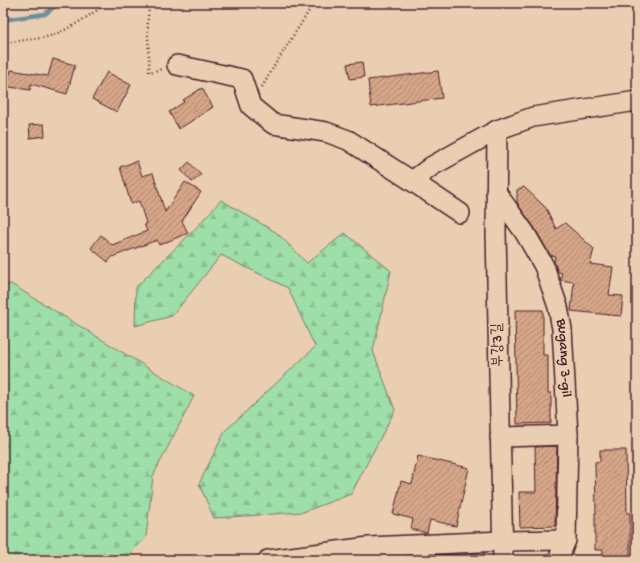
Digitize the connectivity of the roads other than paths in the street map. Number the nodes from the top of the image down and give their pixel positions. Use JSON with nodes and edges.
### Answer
{"nodes":[{"id":1,"x":177,"y":65,"type":"road end"},
{"id":2,"x":637,"y":101,"type":"edge"},
{"id":3,"x":497,"y":130,"type":"junction"},
{"id":4,"x":412,"y":181,"type":"junction"},
{"id":5,"x":496,"y":192,"type":"junction"},
{"id":6,"x":460,"y":213,"type":"dead end"},
{"id":7,"x":568,"y":435,"type":"junction"},
{"id":8,"x":500,"y":437,"type":"junction"},
{"id":9,"x":502,"y":540,"type":"junction"},
{"id":10,"x":566,"y":540,"type":"junction"},
{"id":11,"x":268,"y":560,"type":"edge"},
{"id":12,"x":503,"y":560,"type":"edge"},
{"id":13,"x":558,"y":560,"type":"edge"}],
"edges":[{"from":1,"to":4,"type":"street"},
{"from":2,"to":3,"type":"street"},
{"from":3,"to":4,"type":"street"},
{"from":3,"to":5,"type":"street","name":"부강3길"},
{"from":4,"to":6,"type":"street"},
{"from":5,"to":7,"type":"street","name":"Bugang 3-gil"},
{"from":5,"to":8,"type":"street","name":"부강3길"},
{"from":7,"to":8,"type":"street"},
{"from":7,"to":10,"type":"street","name":"Bugang 3-gil"},
{"from":8,"to":9,"type":"street","name":"부강3길"},
{"from":9,"to":10,"type":"street"},
{"from":9,"to":11,"type":"street"},
{"from":9,"to":12,"type":"street","name":"부강3길"},
{"from":10,"to":13,"type":"street","name":"Bugang 3-gil"}]}
